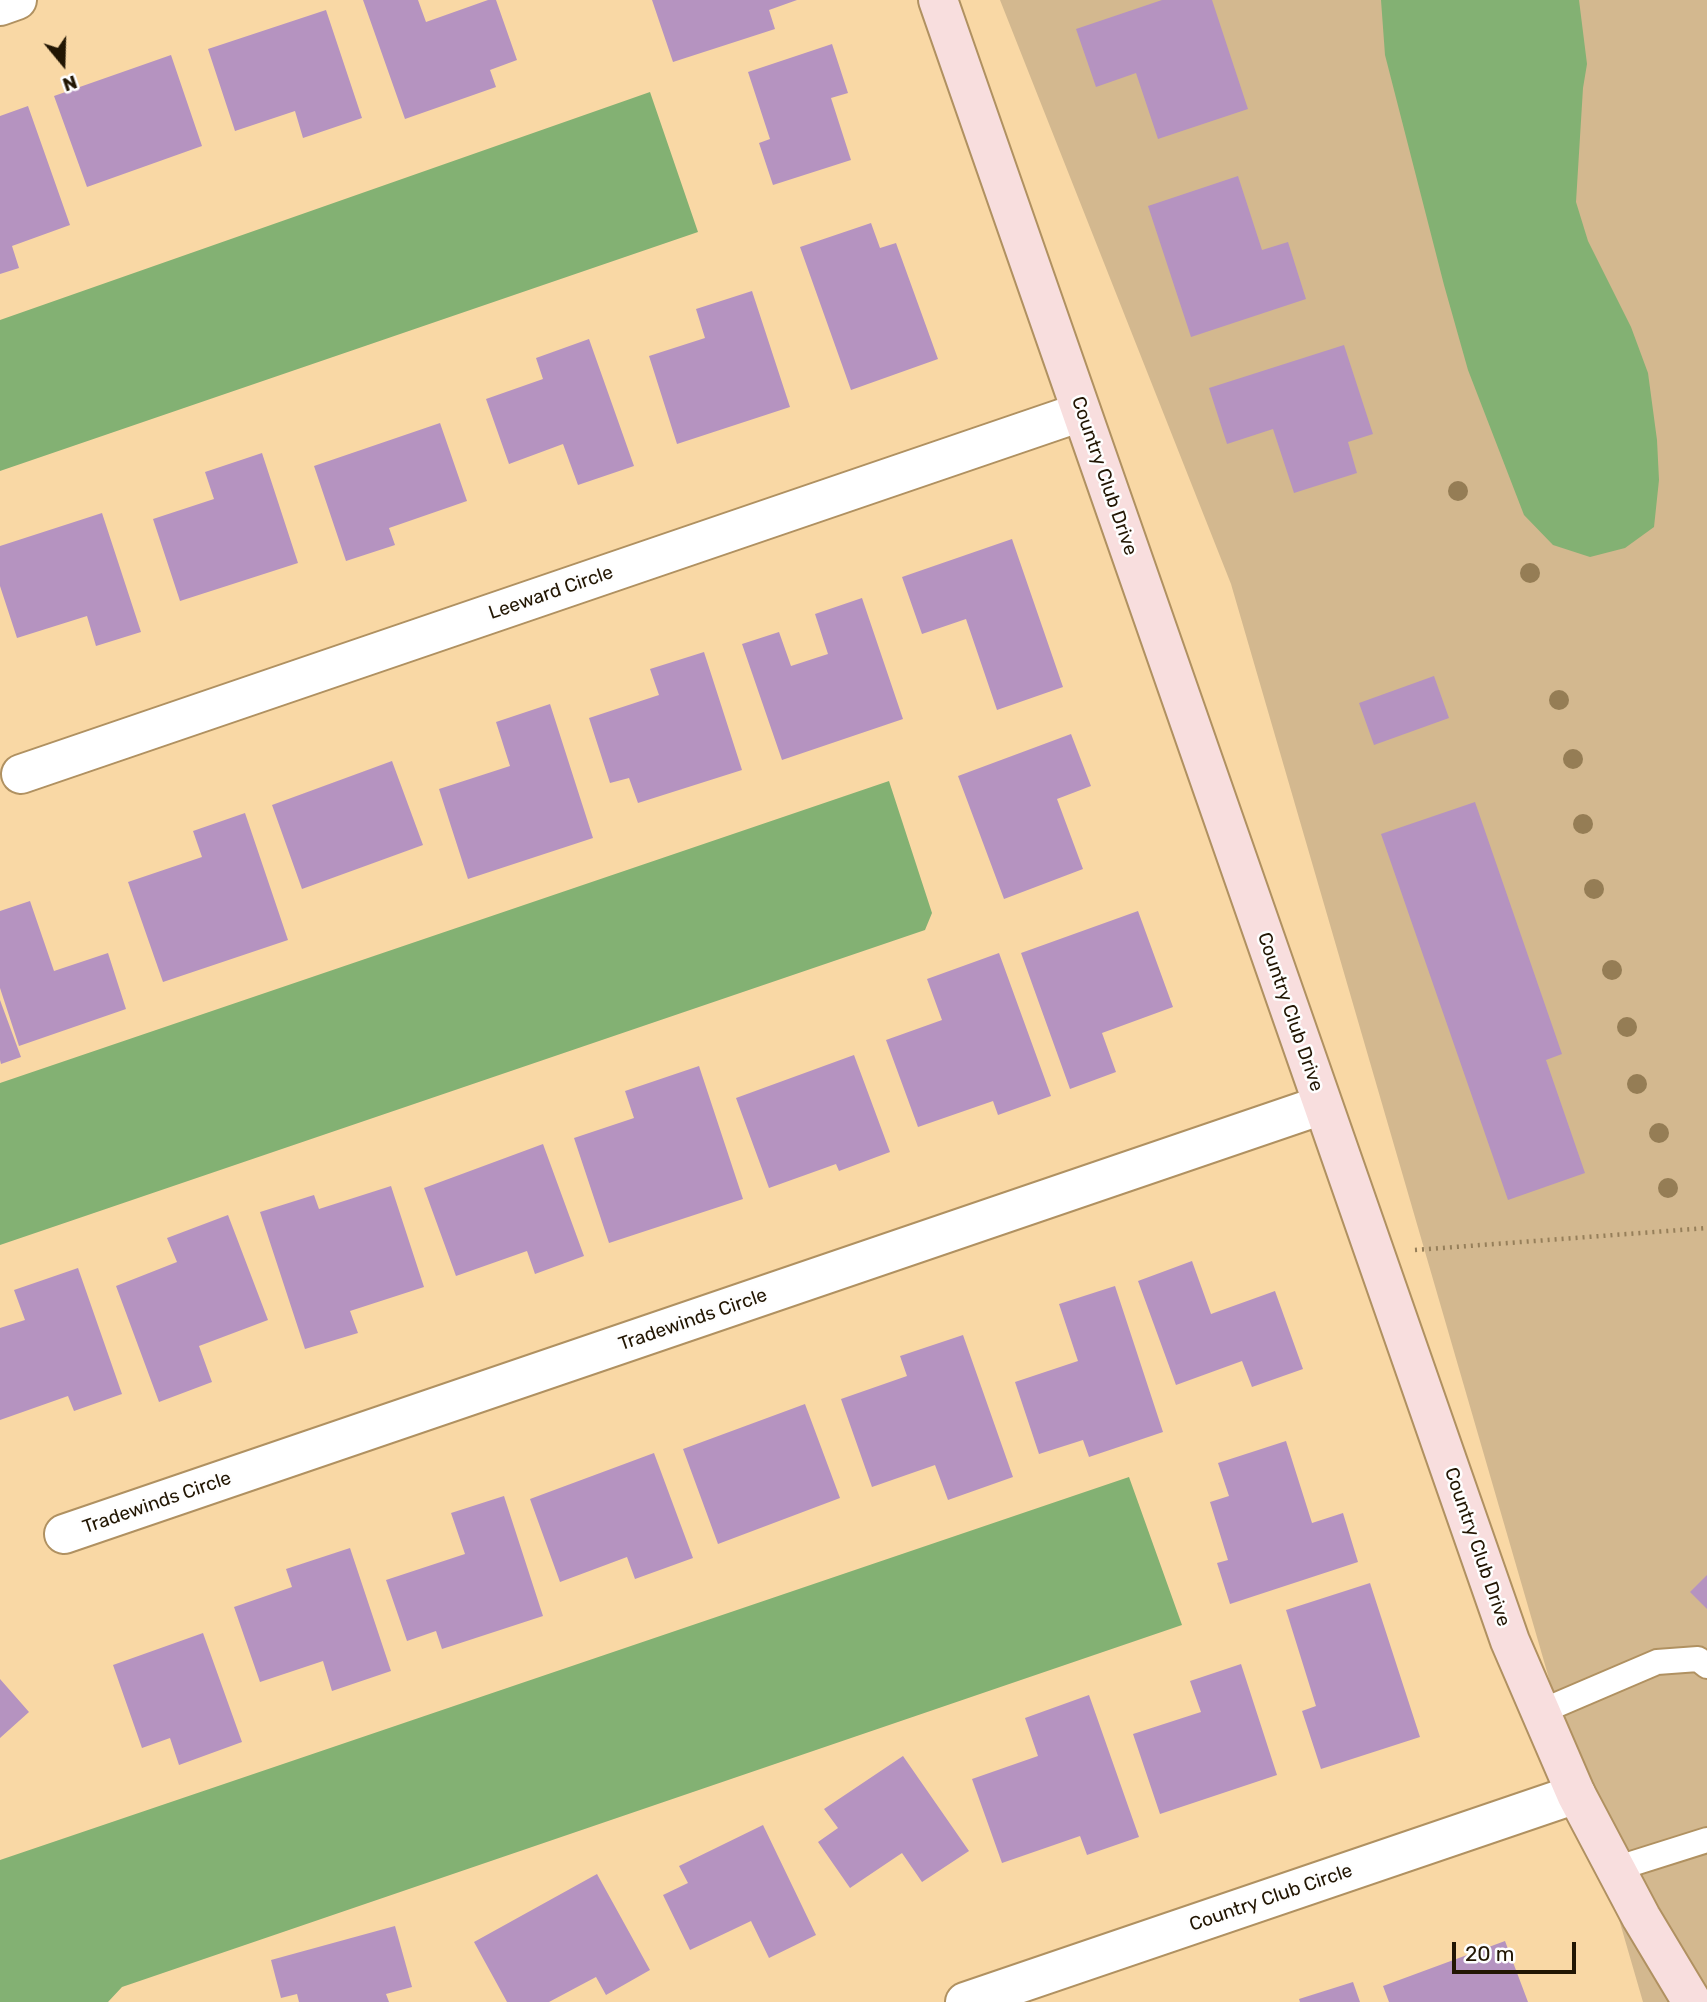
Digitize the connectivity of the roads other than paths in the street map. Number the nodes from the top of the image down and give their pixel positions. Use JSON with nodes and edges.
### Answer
{"nodes":[{"id":1,"x":17,"y":0,"type":"edge"},
{"id":2,"x":938,"y":0,"type":"edge"},
{"id":3,"x":0,"y":6,"type":"edge"},
{"id":4,"x":1081,"y":412,"type":"junction"},
{"id":5,"x":21,"y":774,"type":"dead end"},
{"id":6,"x":1322,"y":1105,"type":"junction"},
{"id":7,"x":64,"y":1534,"type":"dead end"},
{"id":8,"x":1707,"y":1667,"type":"edge"},
{"id":9,"x":1540,"y":1712,"type":"junction"},
{"id":10,"x":1576,"y":1794,"type":"junction"},
{"id":11,"x":1707,"y":1840,"type":"edge"},
{"id":12,"x":1615,"y":1869,"type":"junction"},
{"id":13,"x":965,"y":2002,"type":"edge"},
{"id":14,"x":1692,"y":2002,"type":"edge"}],
"edges":[{"from":1,"to":3,"type":"street"},
{"from":2,"to":4,"type":"street","name":"Country Club Drive"},
{"from":4,"to":5,"type":"street","name":"Leeward Circle"},
{"from":4,"to":6,"type":"street","name":"Country Club Drive"},
{"from":6,"to":7,"type":"street","name":"Tradewinds Circle"},
{"from":6,"to":9,"type":"street","name":"Country Club Drive"},
{"from":8,"to":9,"type":"lane"},
{"from":9,"to":10,"type":"street","name":"Country Club Drive"},
{"from":10,"to":12,"type":"street","name":"Country Club Drive"},
{"from":10,"to":13,"type":"street","name":"Country Club Circle"},
{"from":11,"to":12,"type":"lane"},
{"from":12,"to":14,"type":"street","name":"Country Club Drive"}]}
